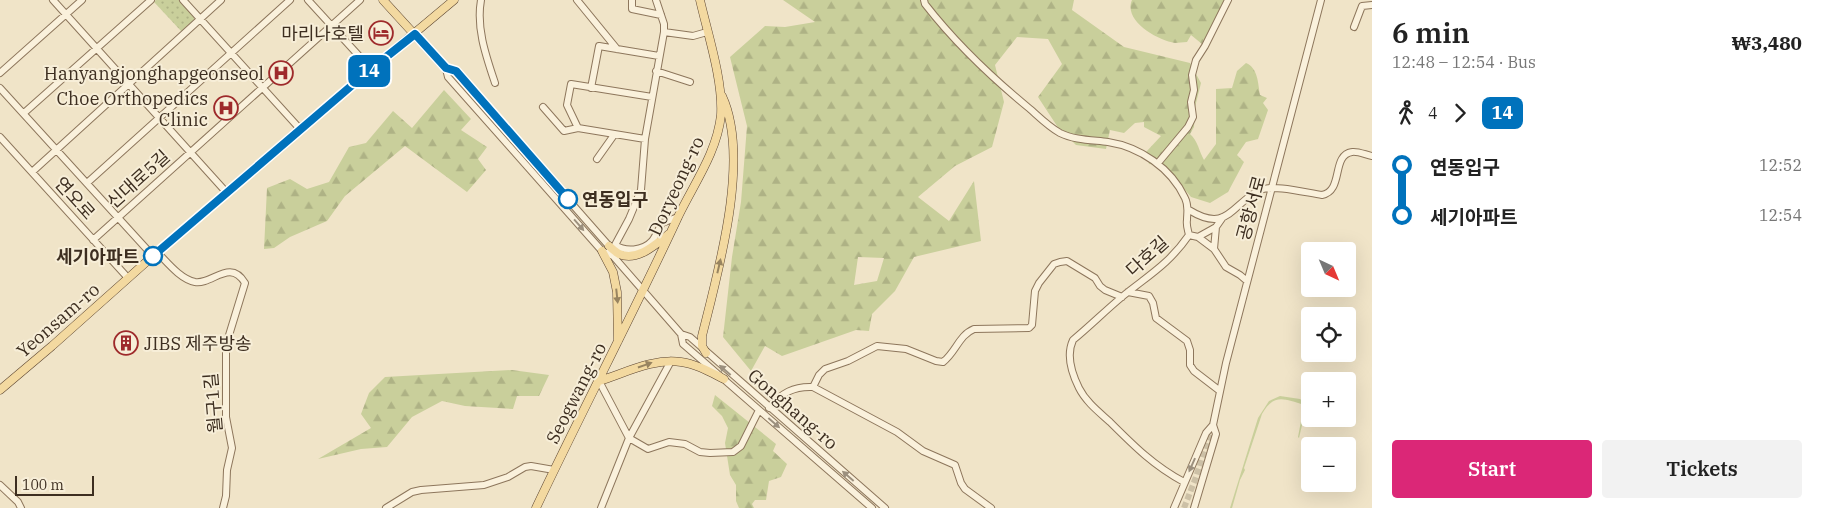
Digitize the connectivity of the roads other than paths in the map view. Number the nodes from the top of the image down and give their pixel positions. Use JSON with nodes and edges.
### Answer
{"nodes":[{"id":1,"x":53,"y":0,"type":"edge"},
{"id":2,"x":82,"y":0,"type":"edge"},
{"id":3,"x":151,"y":0,"type":"edge"},
{"id":4,"x":183,"y":0,"type":"edge"},
{"id":5,"x":221,"y":0,"type":"edge"},
{"id":6,"x":290,"y":0,"type":"edge"},
{"id":7,"x":308,"y":0,"type":"edge"},
{"id":8,"x":360,"y":0,"type":"edge"},
{"id":9,"x":383,"y":0,"type":"edge"},
{"id":10,"x":454,"y":0,"type":"edge"},
{"id":11,"x":481,"y":0,"type":"edge"},
{"id":12,"x":577,"y":0,"type":"edge"},
{"id":13,"x":632,"y":0,"type":"edge"},
{"id":14,"x":656,"y":0,"type":"edge"},
{"id":15,"x":700,"y":0,"type":"edge"},
{"id":16,"x":924,"y":0,"type":"edge"},
{"id":17,"x":1228,"y":0,"type":"edge"},
{"id":18,"x":1321,"y":0,"type":"edge"},
{"id":19,"x":1372,"y":5,"type":"edge"},
{"id":20,"x":66,"y":14,"type":"junction"},
{"id":21,"x":661,"y":15,"type":"junction"},
{"id":22,"x":200,"y":19,"type":"junction"},
{"id":23,"x":332,"y":26,"type":"junction"},
{"id":24,"x":1354,"y":27,"type":"dead end"},
{"id":25,"x":664,"y":32,"type":"junction"},
{"id":26,"x":707,"y":32,"type":"junction"},
{"id":27,"x":415,"y":34,"type":"junction"},
{"id":28,"x":97,"y":49,"type":"junction"},
{"id":29,"x":617,"y":49,"type":"junction"},
{"id":30,"x":231,"y":53,"type":"junction"},
{"id":31,"x":659,"y":56,"type":"junction"},
{"id":32,"x":446,"y":68,"type":"joint"},
{"id":33,"x":371,"y":69,"type":"junction"},
{"id":34,"x":656,"y":71,"type":"junction"},
{"id":35,"x":0,"y":73,"type":"edge"},
{"id":36,"x":495,"y":82,"type":"dead end"},
{"id":37,"x":690,"y":82,"type":"dead end"},
{"id":38,"x":129,"y":84,"type":"junction"},
{"id":39,"x":0,"y":88,"type":"edge"},
{"id":40,"x":262,"y":88,"type":"junction"},
{"id":41,"x":591,"y":88,"type":"junction"},
{"id":42,"x":721,"y":94,"type":"junction"},
{"id":43,"x":652,"y":97,"type":"junction"},
{"id":44,"x":543,"y":107,"type":"dead end"},
{"id":45,"x":24,"y":114,"type":"junction"},
{"id":46,"x":159,"y":118,"type":"junction"},
{"id":47,"x":578,"y":128,"type":"junction"},
{"id":48,"x":300,"y":129,"type":"junction"},
{"id":49,"x":614,"y":135,"type":"junction"},
{"id":50,"x":0,"y":137,"type":"edge"},
{"id":51,"x":645,"y":139,"type":"junction"},
{"id":52,"x":57,"y":149,"type":"junction"},
{"id":53,"x":190,"y":152,"type":"junction"},
{"id":54,"x":1372,"y":156,"type":"edge"},
{"id":55,"x":597,"y":159,"type":"dead end"},
{"id":56,"x":1158,"y":163,"type":"junction"},
{"id":57,"x":32,"y":172,"type":"junction"},
{"id":58,"x":87,"y":183,"type":"junction"},
{"id":59,"x":1273,"y":188,"type":"junction"},
{"id":60,"x":227,"y":193,"type":"junction"},
{"id":61,"x":1188,"y":210,"type":"junction"},
{"id":62,"x":678,"y":217,"type":"junction"},
{"id":63,"x":1223,"y":217,"type":"junction"},
{"id":64,"x":118,"y":218,"type":"junction"},
{"id":65,"x":1216,"y":227,"type":"junction"},
{"id":66,"x":671,"y":233,"type":"junction"},
{"id":67,"x":1189,"y":235,"type":"junction"},
{"id":68,"x":1198,"y":237,"type":"junction"},
{"id":69,"x":93,"y":240,"type":"junction"},
{"id":70,"x":606,"y":249,"type":"junction"},
{"id":71,"x":1214,"y":249,"type":"junction"},
{"id":72,"x":155,"y":254,"type":"junction"},
{"id":73,"x":128,"y":278,"type":"junction"},
{"id":74,"x":1247,"y":281,"type":"junction"},
{"id":75,"x":643,"y":292,"type":"junction"},
{"id":76,"x":1128,"y":292,"type":"junction"},
{"id":77,"x":1122,"y":297,"type":"junction"},
{"id":78,"x":681,"y":334,"type":"junction"},
{"id":79,"x":618,"y":344,"type":"junction"},
{"id":80,"x":706,"y":353,"type":"junction"},
{"id":81,"x":671,"y":361,"type":"junction"},
{"id":82,"x":724,"y":379,"type":"junction"},
{"id":83,"x":599,"y":381,"type":"junction"},
{"id":84,"x":813,"y":387,"type":"junction"},
{"id":85,"x":0,"y":390,"type":"edge"},
{"id":86,"x":1220,"y":391,"type":"junction"},
{"id":87,"x":769,"y":408,"type":"junction"},
{"id":88,"x":759,"y":410,"type":"junction"},
{"id":89,"x":1213,"y":425,"type":"junction"},
{"id":90,"x":629,"y":438,"type":"junction"},
{"id":91,"x":554,"y":470,"type":"junction"},
{"id":92,"x":1184,"y":482,"type":"junction"},
{"id":93,"x":0,"y":485,"type":"edge"},
{"id":94,"x":21,"y":508,"type":"edge"},
{"id":95,"x":223,"y":508,"type":"edge"},
{"id":96,"x":386,"y":508,"type":"edge"},
{"id":97,"x":536,"y":508,"type":"edge"},
{"id":98,"x":601,"y":508,"type":"edge"},
{"id":99,"x":872,"y":508,"type":"edge"},
{"id":100,"x":885,"y":508,"type":"edge"},
{"id":101,"x":991,"y":508,"type":"edge"},
{"id":102,"x":1174,"y":508,"type":"edge"},
{"id":103,"x":1194,"y":508,"type":"edge"}],
"edges":[{"from":1,"to":20,"type":"street"},
{"from":2,"to":20,"type":"street"},
{"from":3,"to":28,"type":"street"},
{"from":4,"to":22,"type":"street"},
{"from":5,"to":22,"type":"street"},
{"from":6,"to":30,"type":"street"},
{"from":7,"to":23,"type":"street"},
{"from":8,"to":23,"type":"street","name":"신대로5길"},
{"from":9,"to":27,"type":"main road"},
{"from":10,"to":27,"type":"main road","name":"Yeonsam-ro"},
{"from":11,"to":36,"type":"street"},
{"from":12,"to":29,"type":"street"},
{"from":13,"to":21,"type":"street"},
{"from":14,"to":21,"type":"street"},
{"from":15,"to":26,"type":"main road","name":"Doryeong-ro"},
{"from":16,"to":56,"type":"street","name":"다호길"},
{"from":17,"to":56,"type":"street"},
{"from":18,"to":59,"type":"street","name":"공항서로"},
{"from":19,"to":24,"type":"street"},
{"from":20,"to":28,"type":"street"},
{"from":20,"to":35,"type":"street"},
{"from":21,"to":25,"type":"street"},
{"from":22,"to":30,"type":"street"},
{"from":22,"to":38,"type":"street"},
{"from":23,"to":33,"type":"street"},
{"from":23,"to":40,"type":"street","name":"신대로5길"},
{"from":25,"to":26,"type":"street"},
{"from":25,"to":31,"type":"street"},
{"from":26,"to":42,"type":"main road","name":"Doryeong-ro"},
{"from":27,"to":32,"type":"main road"},
{"from":27,"to":33,"type":"main road","name":"Yeonsam-ro"},
{"from":28,"to":38,"type":"street"},
{"from":28,"to":45,"type":"street"},
{"from":29,"to":31,"type":"street"},
{"from":29,"to":41,"type":"street"},
{"from":30,"to":40,"type":"street"},
{"from":30,"to":46,"type":"street"},
{"from":31,"to":34,"type":"street"},
{"from":32,"to":70,"type":"street"},
{"from":33,"to":48,"type":"main road","name":"Yeonsam-ro"},
{"from":34,"to":37,"type":"street"},
{"from":34,"to":43,"type":"street"},
{"from":38,"to":46,"type":"street"},
{"from":38,"to":52,"type":"street"},
{"from":39,"to":45,"type":"street"},
{"from":40,"to":48,"type":"street"},
{"from":40,"to":53,"type":"street","name":"신대로5길"},
{"from":41,"to":43,"type":"street"},
{"from":41,"to":47,"type":"street"},
{"from":42,"to":62,"type":"main road","name":"Doryeong-ro"},
{"from":80,"to":42,"type":"main road","one_way":true},
{"from":43,"to":51,"type":"street"},
{"from":44,"to":47,"type":"street"},
{"from":45,"to":52,"type":"street"},
{"from":46,"to":53,"type":"street"},
{"from":46,"to":58,"type":"street"},
{"from":47,"to":49,"type":"street"},
{"from":48,"to":60,"type":"main road","name":"Yeonsam-ro"},
{"from":49,"to":51,"type":"street"},
{"from":49,"to":55,"type":"street"},
{"from":50,"to":57,"type":"street","name":"연오로"},
{"from":51,"to":62,"type":"street"},
{"from":52,"to":57,"type":"street"},
{"from":52,"to":58,"type":"street"},
{"from":53,"to":60,"type":"street"},
{"from":53,"to":64,"type":"street","name":"신대로5길"},
{"from":54,"to":59,"type":"street"},
{"from":56,"to":61,"type":"street","name":"다호길"},
{"from":57,"to":69,"type":"street","name":"연오로"},
{"from":58,"to":64,"type":"street"},
{"from":59,"to":63,"type":"street"},
{"from":59,"to":74,"type":"street","name":"공항서로"},
{"from":60,"to":72,"type":"main road","name":"Yeonsam-ro"},
{"from":61,"to":63,"type":"street"},
{"from":61,"to":67,"type":"street","name":"다호길"},
{"from":62,"to":66,"type":"main road","name":"Doryeong-ro"},
{"from":63,"to":65,"type":"street"},
{"from":64,"to":69,"type":"street","name":"신대로5길"},
{"from":64,"to":72,"type":"street"},
{"from":65,"to":68,"type":"street"},
{"from":65,"to":71,"type":"street"},
{"from":66,"to":70,"type":"main road"},
{"from":66,"to":75,"type":"main road","name":"Doryeong-ro"},
{"from":67,"to":68,"type":"street"},
{"from":67,"to":76,"type":"street","name":"다호길"},
{"from":68,"to":71,"type":"street"},
{"from":69,"to":73,"type":"street","name":"연오로"},
{"from":70,"to":75,"type":"street","name":"Gonghang-ro"},
{"from":70,"to":79,"type":"main road","one_way":true},
{"from":71,"to":74,"type":"street"},
{"from":72,"to":73,"type":"main road","name":"Yeonsam-ro"},
{"from":72,"to":95,"type":"street","name":"월구1길"},
{"from":73,"to":85,"type":"main road","name":"Yeonsam-ro"},
{"from":74,"to":86,"type":"street","name":"공항서로"},
{"from":75,"to":78,"type":"street","name":"Gonghang-ro"},
{"from":75,"to":79,"type":"main road","name":"Seogwang-ro"},
{"from":76,"to":77,"type":"street","name":"다호길"},
{"from":76,"to":86,"type":"street"},
{"from":77,"to":84,"type":"street"},
{"from":77,"to":92,"type":"street","name":"다호길"},
{"from":78,"to":80,"type":"street","name":"Gonghang-ro"},
{"from":78,"to":82,"type":"street","name":"Gonghang-ro"},
{"from":79,"to":83,"type":"main road","name":"Seogwang-ro"},
{"from":87,"to":80,"type":"street","name":"Gonghang-ro","one_way":true},
{"from":81,"to":82,"type":"main road"},
{"from":83,"to":81,"type":"main road","one_way":true},
{"from":81,"to":90,"type":"street"},
{"from":82,"to":88,"type":"street","name":"Gonghang-ro"},
{"from":83,"to":90,"type":"street"},
{"from":83,"to":91,"type":"main road","name":"Seogwang-ro"},
{"from":84,"to":87,"type":"street"},
{"from":84,"to":101,"type":"street"},
{"from":86,"to":89,"type":"street","name":"공항서로"},
{"from":100,"to":87,"type":"street","name":"Gonghang-ro","one_way":true},
{"from":88,"to":90,"type":"street"},
{"from":88,"to":99,"type":"street","name":"Gonghang-ro","one_way":true},
{"from":89,"to":92,"type":"street","one_way":true},
{"from":89,"to":103,"type":"street"},
{"from":90,"to":98,"type":"street"},
{"from":91,"to":96,"type":"street"},
{"from":91,"to":97,"type":"main road","name":"Seogwang-ro"},
{"from":92,"to":102,"type":"street"},
{"from":93,"to":94,"type":"street"}]}
